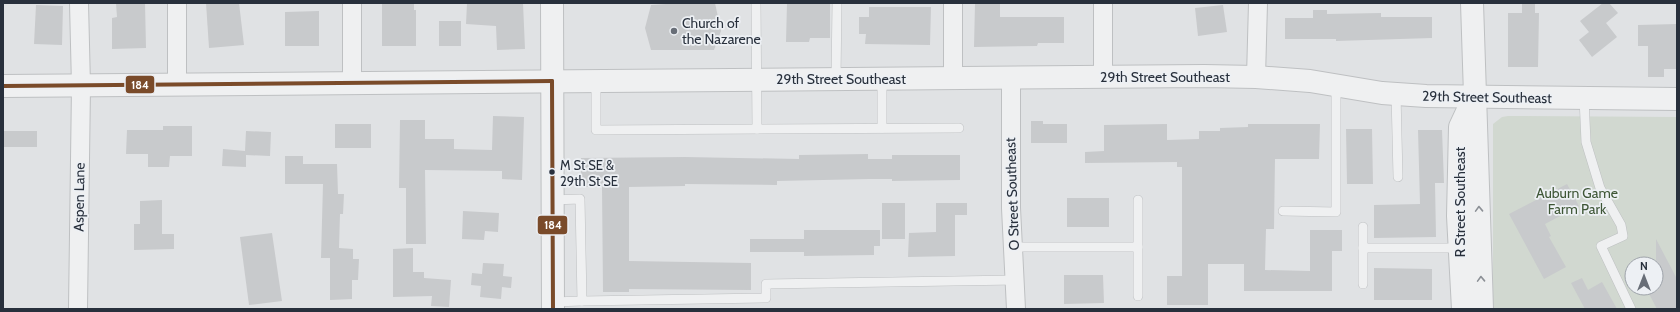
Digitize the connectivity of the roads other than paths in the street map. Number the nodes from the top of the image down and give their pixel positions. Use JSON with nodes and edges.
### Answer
{"nodes":[{"id":1,"x":79,"y":3,"type":"edge"},
{"id":2,"x":177,"y":3,"type":"edge"},
{"id":3,"x":352,"y":3,"type":"edge"},
{"id":4,"x":552,"y":3,"type":"edge"},
{"id":5,"x":756,"y":3,"type":"edge"},
{"id":6,"x":837,"y":3,"type":"edge"},
{"id":7,"x":953,"y":3,"type":"edge"},
{"id":8,"x":1103,"y":3,"type":"edge"},
{"id":9,"x":1258,"y":3,"type":"edge"},
{"id":10,"x":1472,"y":3,"type":"edge"},
{"id":11,"x":1103,"y":77,"type":"junction"},
{"id":12,"x":1256,"y":77,"type":"junction"},
{"id":13,"x":836,"y":78,"type":"junction"},
{"id":14,"x":882,"y":78,"type":"junction"},
{"id":15,"x":953,"y":78,"type":"junction"},
{"id":16,"x":756,"y":79,"type":"junction"},
{"id":17,"x":1011,"y":79,"type":"junction"},
{"id":18,"x":552,"y":81,"type":"junction"},
{"id":19,"x":596,"y":81,"type":"junction"},
{"id":20,"x":352,"y":82,"type":"junction"},
{"id":21,"x":177,"y":85,"type":"junction"},
{"id":22,"x":1336,"y":85,"type":"junction"},
{"id":23,"x":3,"y":86,"type":"edge"},
{"id":24,"x":80,"y":86,"type":"junction"},
{"id":25,"x":1396,"y":94,"type":"junction"},
{"id":26,"x":1474,"y":97,"type":"junction"},
{"id":27,"x":1584,"y":98,"type":"junction"},
{"id":28,"x":1677,"y":99,"type":"edge"},
{"id":29,"x":882,"y":128,"type":"junction"},
{"id":30,"x":959,"y":128,"type":"dead end"},
{"id":31,"x":757,"y":129,"type":"junction"},
{"id":32,"x":1398,"y":177,"type":"dead end"},
{"id":33,"x":552,"y":200,"type":"junction"},
{"id":34,"x":1138,"y":200,"type":"dead end"},
{"id":35,"x":1284,"y":211,"type":"dead end"},
{"id":36,"x":1362,"y":227,"type":"dead end"},
{"id":37,"x":1014,"y":247,"type":"junction"},
{"id":38,"x":1138,"y":247,"type":"junction"},
{"id":39,"x":1362,"y":248,"type":"junction"},
{"id":40,"x":1459,"y":248,"type":"junction"},
{"id":41,"x":1016,"y":280,"type":"junction"},
{"id":42,"x":1362,"y":284,"type":"dead end"},
{"id":43,"x":1138,"y":296,"type":"dead end"},
{"id":44,"x":582,"y":301,"type":"junction"},
{"id":45,"x":553,"y":305,"type":"edge"},
{"id":46,"x":78,"y":309,"type":"edge"},
{"id":47,"x":1016,"y":309,"type":"edge"},
{"id":48,"x":1463,"y":309,"type":"edge"},
{"id":49,"x":1482,"y":309,"type":"edge"},
{"id":50,"x":1631,"y":309,"type":"edge"}],
"edges":[{"from":1,"to":24,"type":"street","name":"Aspen Lane"},
{"from":2,"to":21,"type":"street"},
{"from":3,"to":20,"type":"street"},
{"from":4,"to":18,"type":"street"},
{"from":5,"to":16,"type":"lane"},
{"from":6,"to":13,"type":"lane"},
{"from":7,"to":15,"type":"street"},
{"from":8,"to":11,"type":"street"},
{"from":9,"to":12,"type":"street"},
{"from":10,"to":26,"type":"street","name":"R Street Southeast"},
{"from":11,"to":12,"type":"street","name":"29th Street Southeast"},
{"from":11,"to":17,"type":"street","name":"29th Street Southeast"},
{"from":12,"to":22,"type":"street","name":"29th Street Southeast"},
{"from":13,"to":14,"type":"street","name":"29th Street Southeast"},
{"from":13,"to":16,"type":"street","name":"29th Street Southeast"},
{"from":14,"to":15,"type":"street","name":"29th Street Southeast"},
{"from":14,"to":29,"type":"lane"},
{"from":15,"to":17,"type":"street","name":"29th Street Southeast"},
{"from":16,"to":19,"type":"street","name":"29th Street Southeast"},
{"from":16,"to":31,"type":"lane"},
{"from":17,"to":37,"type":"street","name":"O Street Southeast"},
{"from":18,"to":19,"type":"street","name":"29th Street Southeast"},
{"from":18,"to":20,"type":"street","name":"29th Street Southeast"},
{"from":18,"to":33,"type":"street"},
{"from":19,"to":31,"type":"lane"},
{"from":20,"to":21,"type":"street","name":"29th Street Southeast"},
{"from":21,"to":24,"type":"street","name":"29th Street Southeast"},
{"from":22,"to":25,"type":"street","name":"29th Street Southeast"},
{"from":22,"to":35,"type":"lane"},
{"from":23,"to":24,"type":"street","name":"29th Street Southeast"},
{"from":24,"to":46,"type":"street","name":"Aspen Lane"},
{"from":25,"to":26,"type":"street","name":"29th Street Southeast"},
{"from":25,"to":32,"type":"lane"},
{"from":26,"to":27,"type":"street","name":"29th Street Southeast"},
{"from":26,"to":40,"type":"street","name":"R Street Southeast"},
{"from":49,"to":26,"type":"street","name":"R Street Southeast","one_way":true},
{"from":27,"to":28,"type":"street","name":"29th Street Southeast"},
{"from":27,"to":50,"type":"lane"},
{"from":29,"to":30,"type":"lane"},
{"from":29,"to":31,"type":"lane"},
{"from":33,"to":44,"type":"lane"},
{"from":33,"to":45,"type":"street"},
{"from":34,"to":38,"type":"lane"},
{"from":36,"to":39,"type":"lane"},
{"from":37,"to":38,"type":"lane"},
{"from":37,"to":41,"type":"street","name":"O Street Southeast"},
{"from":38,"to":43,"type":"lane"},
{"from":39,"to":40,"type":"lane"},
{"from":39,"to":42,"type":"lane"},
{"from":40,"to":48,"type":"street","name":"R Street Southeast"},
{"from":41,"to":44,"type":"lane"},
{"from":41,"to":47,"type":"street","name":"O Street Southeast"},
{"from":44,"to":45,"type":"lane"}]}
